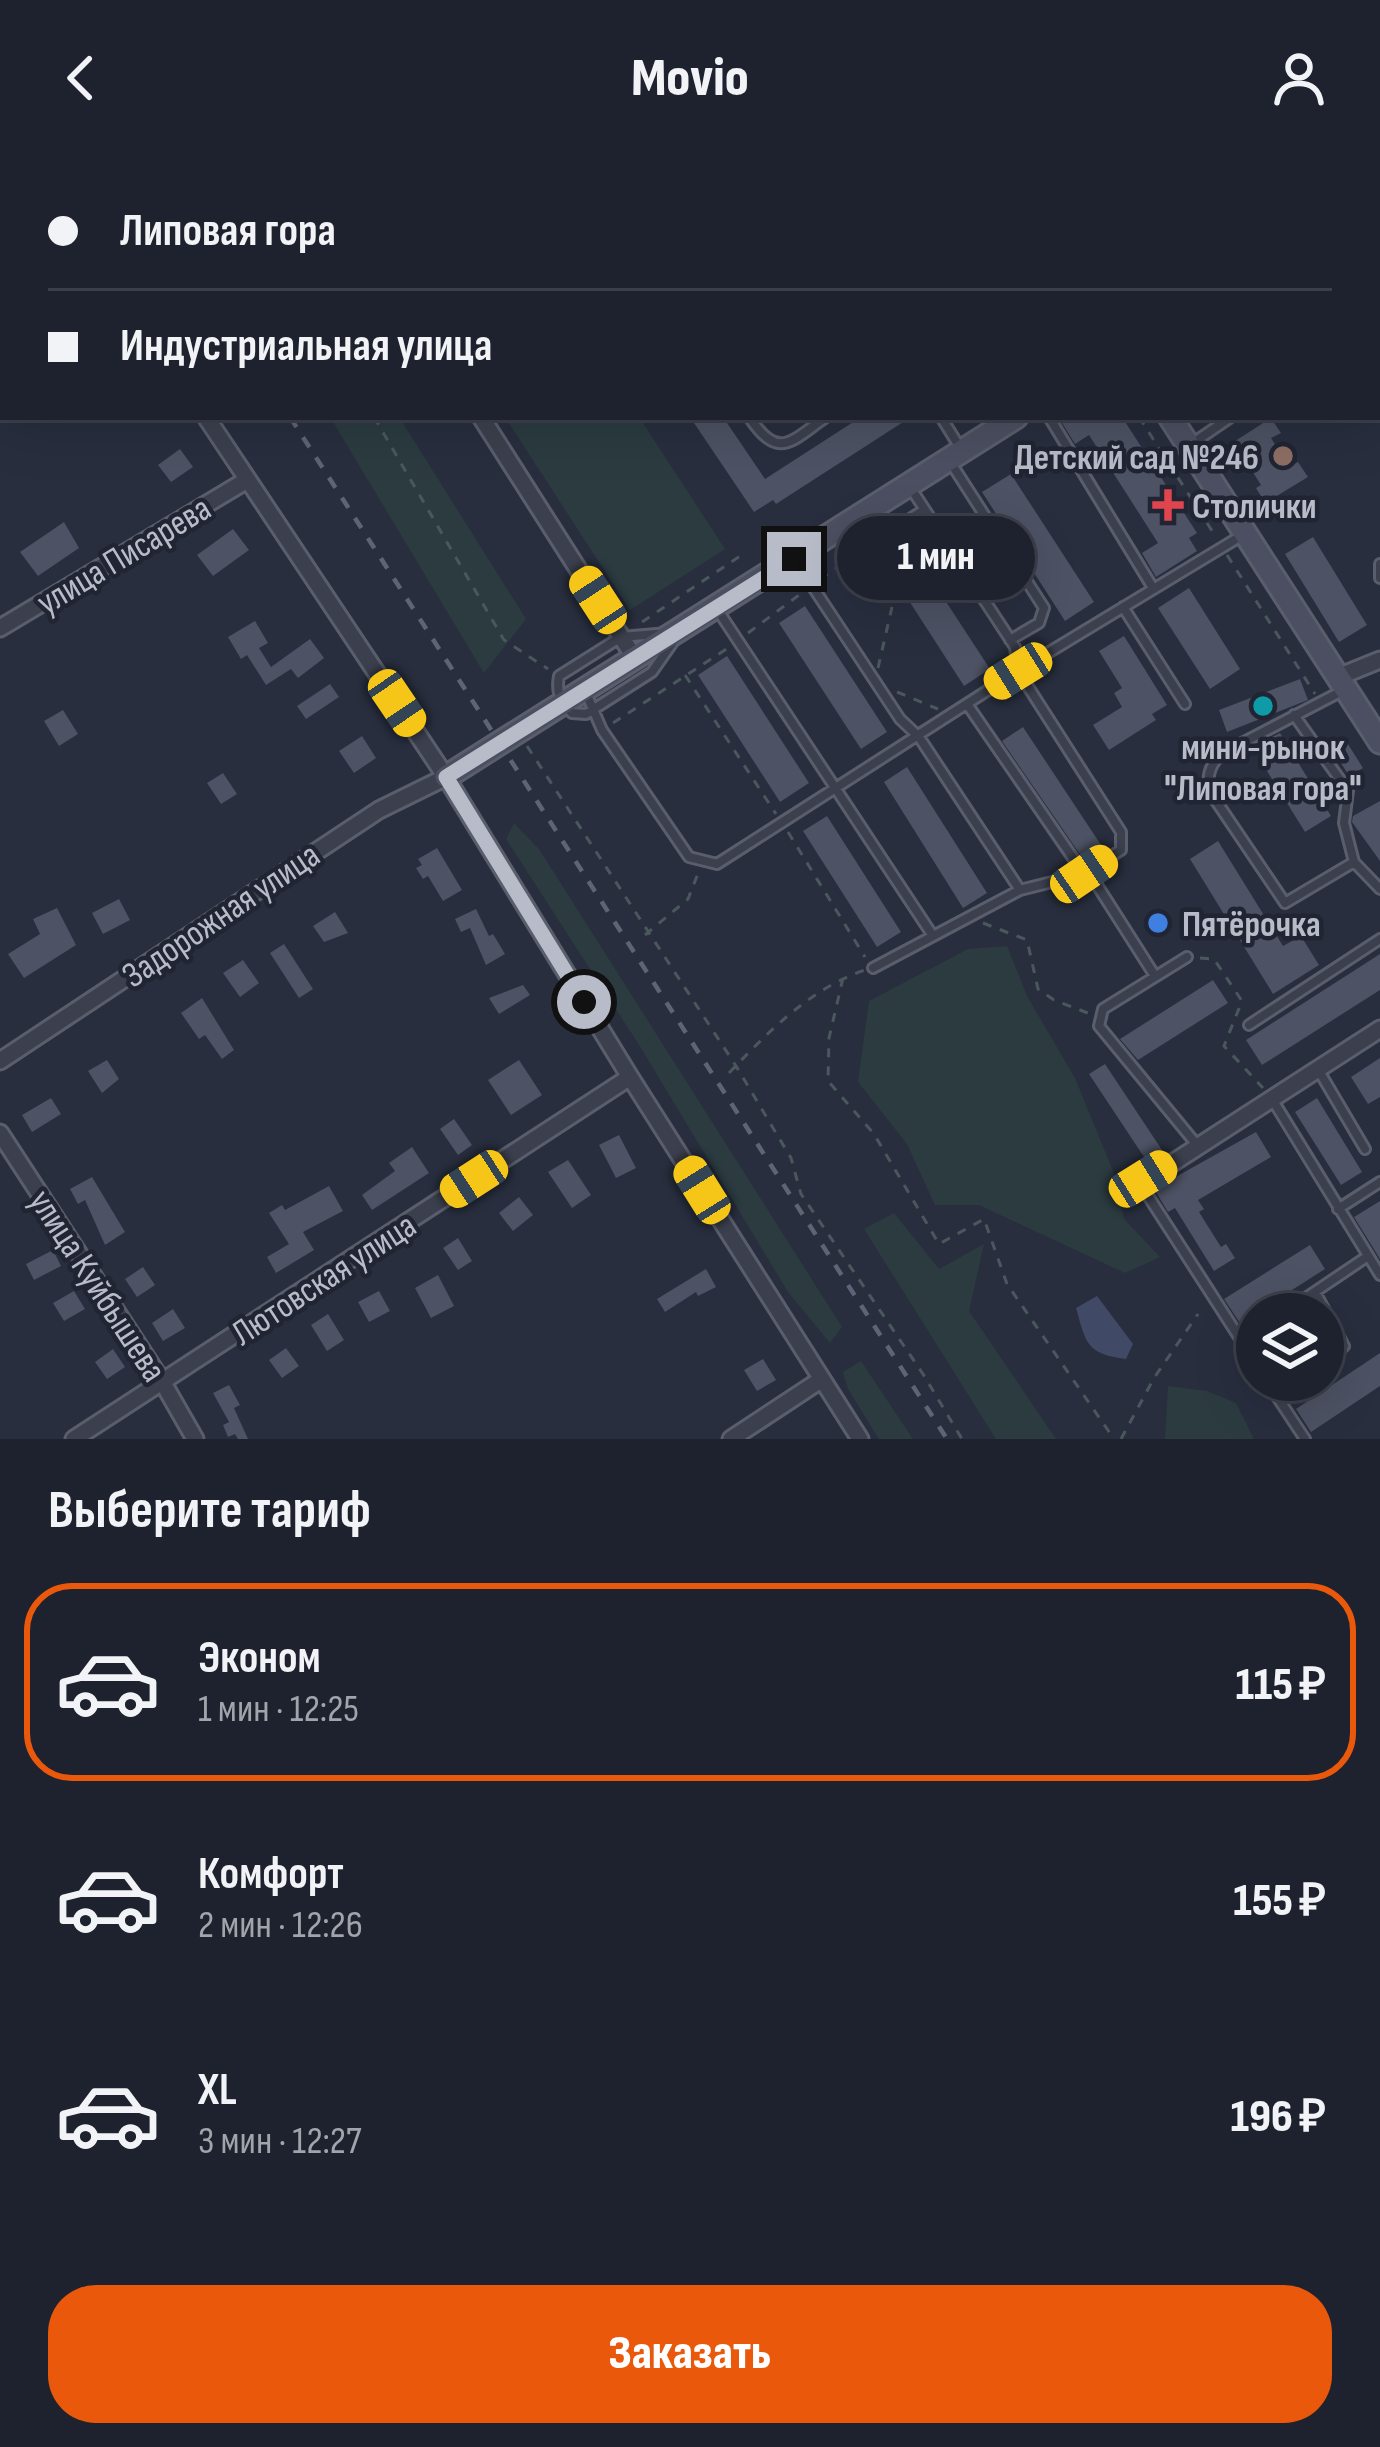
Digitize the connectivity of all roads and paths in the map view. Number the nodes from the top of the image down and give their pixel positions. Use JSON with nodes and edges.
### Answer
{"nodes":[{"id":1,"x":208,"y":420,"type":"edge"},
{"id":2,"x":376,"y":420,"type":"edge"},
{"id":3,"x":483,"y":420,"type":"edge"},
{"id":4,"x":751,"y":420,"type":"edge"},
{"id":5,"x":822,"y":420,"type":"edge"},
{"id":6,"x":942,"y":420,"type":"edge"},
{"id":7,"x":1011,"y":420,"type":"edge"},
{"id":8,"x":1051,"y":420,"type":"edge"},
{"id":9,"x":1141,"y":420,"type":"edge"},
{"id":10,"x":1172,"y":420,"type":"edge"},
{"id":11,"x":1227,"y":420,"type":"edge"},
{"id":12,"x":1188,"y":446,"type":"junction"},
{"id":13,"x":956,"y":456,"type":"junction"},
{"id":14,"x":247,"y":480,"type":"junction"},
{"id":15,"x":910,"y":485,"type":"junction"},
{"id":16,"x":924,"y":510,"type":"junction"},
{"id":17,"x":1243,"y":535,"type":"junction"},
{"id":18,"x":1221,"y":546,"type":"junction"},
{"id":19,"x":740,"y":556,"type":"dead end"},
{"id":20,"x":794,"y":559,"type":"junction"},
{"id":21,"x":1380,"y":564,"type":"edge"},
{"id":22,"x":1380,"y":578,"type":"edge"},
{"id":23,"x":1153,"y":588,"type":"junction"},
{"id":24,"x":895,"y":594,"type":"joint"},
{"id":25,"x":1123,"y":607,"type":"junction"},
{"id":26,"x":716,"y":608,"type":"junction"},
{"id":27,"x":0,"y":628,"type":"edge"},
{"id":28,"x":680,"y":632,"type":"junction"},
{"id":29,"x":621,"y":637,"type":"junction"},
{"id":30,"x":1010,"y":640,"type":"junction"},
{"id":31,"x":636,"y":660,"type":"junction"},
{"id":32,"x":1380,"y":661,"type":"edge"},
{"id":33,"x":1018,"y":671,"type":"junction"},
{"id":34,"x":560,"y":676,"type":"junction"},
{"id":35,"x":875,"y":682,"type":"junction"},
{"id":36,"x":1342,"y":683,"type":"junction"},
{"id":37,"x":590,"y":700,"type":"junction"},
{"id":38,"x":1319,"y":701,"type":"junction"},
{"id":39,"x":967,"y":704,"type":"junction"},
{"id":40,"x":1184,"y":704,"type":"dead end"},
{"id":41,"x":563,"y":705,"type":"junction"},
{"id":42,"x":951,"y":714,"type":"junction"},
{"id":43,"x":1294,"y":715,"type":"junction"},
{"id":44,"x":518,"y":733,"type":"junction"},
{"id":45,"x":919,"y":737,"type":"junction"},
{"id":46,"x":1380,"y":742,"type":"edge"},
{"id":47,"x":446,"y":777,"type":"junction"},
{"id":48,"x":836,"y":788,"type":"junction"},
{"id":49,"x":1354,"y":862,"type":"junction"},
{"id":50,"x":702,"y":863,"type":"junction"},
{"id":51,"x":1084,"y":874,"type":"junction"},
{"id":52,"x":1380,"y":889,"type":"edge"},
{"id":53,"x":1020,"y":890,"type":"junction"},
{"id":54,"x":964,"y":919,"type":"junction"},
{"id":55,"x":647,"y":933,"type":"junction"},
{"id":56,"x":933,"y":936,"type":"junction"},
{"id":57,"x":1380,"y":939,"type":"edge"},
{"id":58,"x":1186,"y":956,"type":"joint"},
{"id":59,"x":873,"y":968,"type":"joint"},
{"id":60,"x":1155,"y":976,"type":"junction"},
{"id":61,"x":843,"y":978,"type":"junction"},
{"id":62,"x":1099,"y":1018,"type":"junction"},
{"id":63,"x":1249,"y":1025,"type":"dead end"},
{"id":64,"x":1380,"y":1029,"type":"edge"},
{"id":65,"x":0,"y":1060,"type":"edge"},
{"id":66,"x":736,"y":1066,"type":"junction"},
{"id":67,"x":1318,"y":1070,"type":"junction"},
{"id":68,"x":729,"y":1073,"type":"dead end"},
{"id":69,"x":630,"y":1076,"type":"junction"},
{"id":70,"x":1272,"y":1099,"type":"junction"},
{"id":71,"x":0,"y":1132,"type":"edge"},
{"id":72,"x":1197,"y":1145,"type":"junction"},
{"id":73,"x":1365,"y":1149,"type":"dead end"},
{"id":74,"x":1380,"y":1182,"type":"edge"},
{"id":75,"x":1140,"y":1184,"type":"joint"},
{"id":76,"x":1338,"y":1209,"type":"junction"},
{"id":77,"x":1368,"y":1256,"type":"junction"},
{"id":78,"x":1380,"y":1275,"type":"edge"},
{"id":79,"x":1315,"y":1292,"type":"edge"},
{"id":80,"x":1198,"y":1314,"type":"dead end"},
{"id":81,"x":1236,"y":1334,"type":"edge"},
{"id":82,"x":821,"y":1379,"type":"junction"},
{"id":83,"x":163,"y":1383,"type":"junction"},
{"id":84,"x":1279,"y":1401,"type":"edge"},
{"id":85,"x":74,"y":1439,"type":"edge"},
{"id":86,"x":195,"y":1439,"type":"edge"},
{"id":87,"x":731,"y":1439,"type":"edge"},
{"id":88,"x":860,"y":1439,"type":"edge"},
{"id":89,"x":962,"y":1439,"type":"edge"},
{"id":90,"x":1114,"y":1439,"type":"edge"},
{"id":91,"x":1121,"y":1439,"type":"edge"},
{"id":92,"x":1305,"y":1439,"type":"edge"}],
"edges":[{"from":1,"to":14,"type":"street"},
{"from":2,"to":34,"type":"path"},
{"from":3,"to":29,"type":"street"},
{"from":4,"to":5,"type":"lane"},
{"from":6,"to":13,"type":"lane"},
{"from":7,"to":13,"type":"street"},
{"from":8,"to":23,"type":"lane"},
{"from":9,"to":18,"type":"path"},
{"from":10,"to":12,"type":"street"},
{"from":11,"to":12,"type":"lane"},
{"from":12,"to":17,"type":"street"},
{"from":13,"to":15,"type":"street"},
{"from":13,"to":30,"type":"lane"},
{"from":14,"to":27,"type":"street","name":"улица Писарева"},
{"from":14,"to":47,"type":"street"},
{"from":15,"to":16,"type":"lane"},
{"from":15,"to":20,"type":"street"},
{"from":16,"to":24,"type":"lane"},
{"from":16,"to":30,"type":"lane"},
{"from":17,"to":18,"type":"lane"},
{"from":17,"to":36,"type":"street"},
{"from":18,"to":23,"type":"lane"},
{"from":18,"to":38,"type":"path"},
{"from":19,"to":29,"type":"path"},
{"from":20,"to":26,"type":"street"},
{"from":20,"to":35,"type":"lane"},
{"from":21,"to":22,"type":"lane"},
{"from":23,"to":25,"type":"lane"},
{"from":24,"to":35,"type":"path"},
{"from":25,"to":33,"type":"lane"},
{"from":25,"to":40,"type":"lane"},
{"from":26,"to":28,"type":"street"},
{"from":26,"to":48,"type":"lane"},
{"from":28,"to":29,"type":"lane"},
{"from":28,"to":31,"type":"street"},
{"from":28,"to":37,"type":"lane"},
{"from":29,"to":31,"type":"street"},
{"from":29,"to":34,"type":"lane"},
{"from":30,"to":33,"type":"lane"},
{"from":31,"to":37,"type":"street"},
{"from":32,"to":36,"type":"street"},
{"from":33,"to":39,"type":"lane"},
{"from":33,"to":51,"type":"lane"},
{"from":34,"to":41,"type":"lane"},
{"from":35,"to":42,"type":"path"},
{"from":35,"to":45,"type":"lane"},
{"from":36,"to":38,"type":"lane"},
{"from":36,"to":46,"type":"street"},
{"from":37,"to":41,"type":"street"},
{"from":37,"to":50,"type":"lane"},
{"from":38,"to":43,"type":"lane"},
{"from":39,"to":42,"type":"lane"},
{"from":39,"to":51,"type":"lane"},
{"from":41,"to":44,"type":"street"},
{"from":42,"to":45,"type":"lane"},
{"from":43,"to":49,"type":"lane"},
{"from":43,"to":49,"type":"lane"},
{"from":44,"to":47,"type":"street"},
{"from":44,"to":55,"type":"path"},
{"from":45,"to":48,"type":"lane"},
{"from":45,"to":53,"type":"lane"},
{"from":47,"to":65,"type":"street","name":"Задорожная улица"},
{"from":47,"to":69,"type":"street"},
{"from":48,"to":50,"type":"lane"},
{"from":48,"to":56,"type":"lane"},
{"from":49,"to":52,"type":"lane"},
{"from":50,"to":55,"type":"path"},
{"from":51,"to":53,"type":"lane"},
{"from":51,"to":60,"type":"lane"},
{"from":53,"to":54,"type":"lane"},
{"from":54,"to":56,"type":"lane"},
{"from":54,"to":62,"type":"path"},
{"from":55,"to":66,"type":"path"},
{"from":56,"to":59,"type":"lane"},
{"from":57,"to":63,"type":"lane"},
{"from":58,"to":60,"type":"lane"},
{"from":58,"to":70,"type":"path"},
{"from":59,"to":61,"type":"path"},
{"from":60,"to":62,"type":"lane"},
{"from":61,"to":66,"type":"path"},
{"from":61,"to":90,"type":"path"},
{"from":62,"to":72,"type":"lane"},
{"from":64,"to":67,"type":"street"},
{"from":66,"to":68,"type":"path"},
{"from":66,"to":89,"type":"path"},
{"from":67,"to":70,"type":"street"},
{"from":67,"to":73,"type":"lane"},
{"from":69,"to":82,"type":"street"},
{"from":69,"to":83,"type":"street","name":"Лютовская улица"},
{"from":70,"to":72,"type":"street"},
{"from":70,"to":76,"type":"lane"},
{"from":71,"to":83,"type":"street","name":"улица Куйбышева"},
{"from":72,"to":75,"type":"street"},
{"from":74,"to":76,"type":"lane"},
{"from":75,"to":81,"type":"lane"},
{"from":76,"to":77,"type":"lane"},
{"from":77,"to":78,"type":"lane"},
{"from":77,"to":79,"type":"lane"},
{"from":80,"to":91,"type":"path"},
{"from":82,"to":87,"type":"street"},
{"from":82,"to":88,"type":"street"},
{"from":83,"to":85,"type":"street","name":"Лютовская улица"},
{"from":83,"to":86,"type":"street","name":"улица Куйбышева"},
{"from":84,"to":92,"type":"lane"}]}
